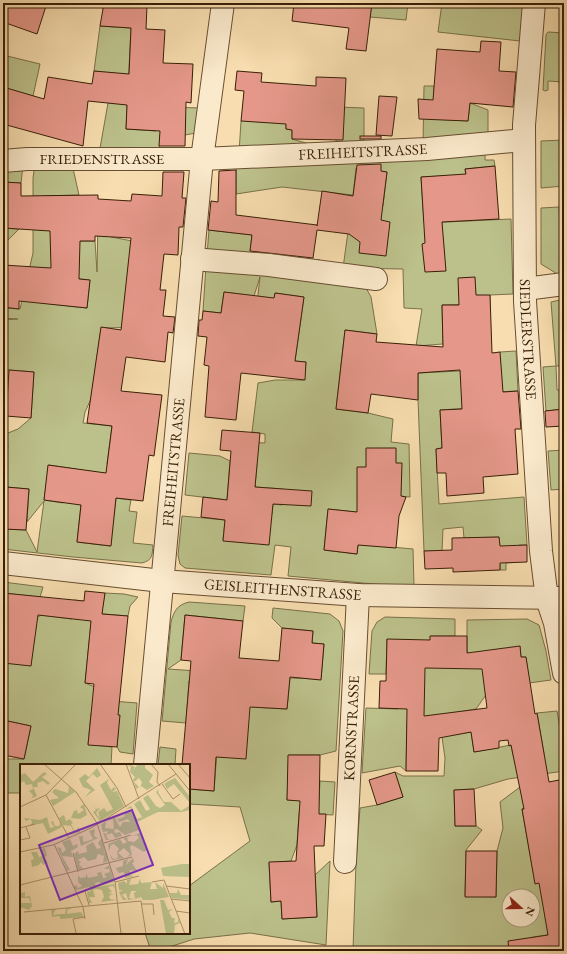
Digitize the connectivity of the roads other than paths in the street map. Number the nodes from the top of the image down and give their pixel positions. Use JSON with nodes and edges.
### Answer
{"nodes":[{"id":1,"x":223,"y":3,"type":"edge"},
{"id":2,"x":534,"y":3,"type":"edge"},
{"id":3,"x":524,"y":140,"type":"junction"},
{"id":4,"x":202,"y":159,"type":"junction"},
{"id":5,"x":3,"y":161,"type":"edge"},
{"id":6,"x":192,"y":259,"type":"junction"},
{"id":7,"x":376,"y":279,"type":"dead end"},
{"id":8,"x":564,"y":284,"type":"edge"},
{"id":9,"x":525,"y":289,"type":"junction"},
{"id":10,"x":3,"y":563,"type":"edge"},
{"id":11,"x":162,"y":580,"type":"junction"},
{"id":12,"x":358,"y":595,"type":"junction"},
{"id":13,"x":555,"y":598,"type":"edge"},
{"id":14,"x":564,"y":673,"type":"edge"},
{"id":15,"x":145,"y":764,"type":"edge"},
{"id":16,"x":345,"y":862,"type":"dead end"}],
"edges":[{"from":1,"to":4,"type":"street","name":"FREIHEITSTRASSE"},
{"from":2,"to":3,"type":"street","name":"SIEDLERSTRASSE"},
{"from":3,"to":4,"type":"street","name":"FREIHEITSTRASSE"},
{"from":3,"to":9,"type":"street","name":"SIEDLERSTRASSE"},
{"from":4,"to":5,"type":"street","name":"FRIEDENSTRASSE"},
{"from":4,"to":6,"type":"street","name":"FREIHEITSTRASSE"},
{"from":6,"to":7,"type":"street"},
{"from":6,"to":11,"type":"street","name":"FREIHEITSTRASSE"},
{"from":8,"to":9,"type":"street"},
{"from":9,"to":13,"type":"street","name":"SIEDLERSTRASSE"},
{"from":10,"to":11,"type":"street","name":"GEISLEITHENSTRASSE"},
{"from":11,"to":12,"type":"street","name":"GEISLEITHENSTRASSE"},
{"from":11,"to":15,"type":"street","name":"FREIHEITSTRASSE"},
{"from":12,"to":13,"type":"street","name":"GEISLEITHENSTRASSE"},
{"from":12,"to":16,"type":"street","name":"KORNSTRASSE"},
{"from":13,"to":14,"type":"street","name":"SIEDLERSTRASSE"}]}
